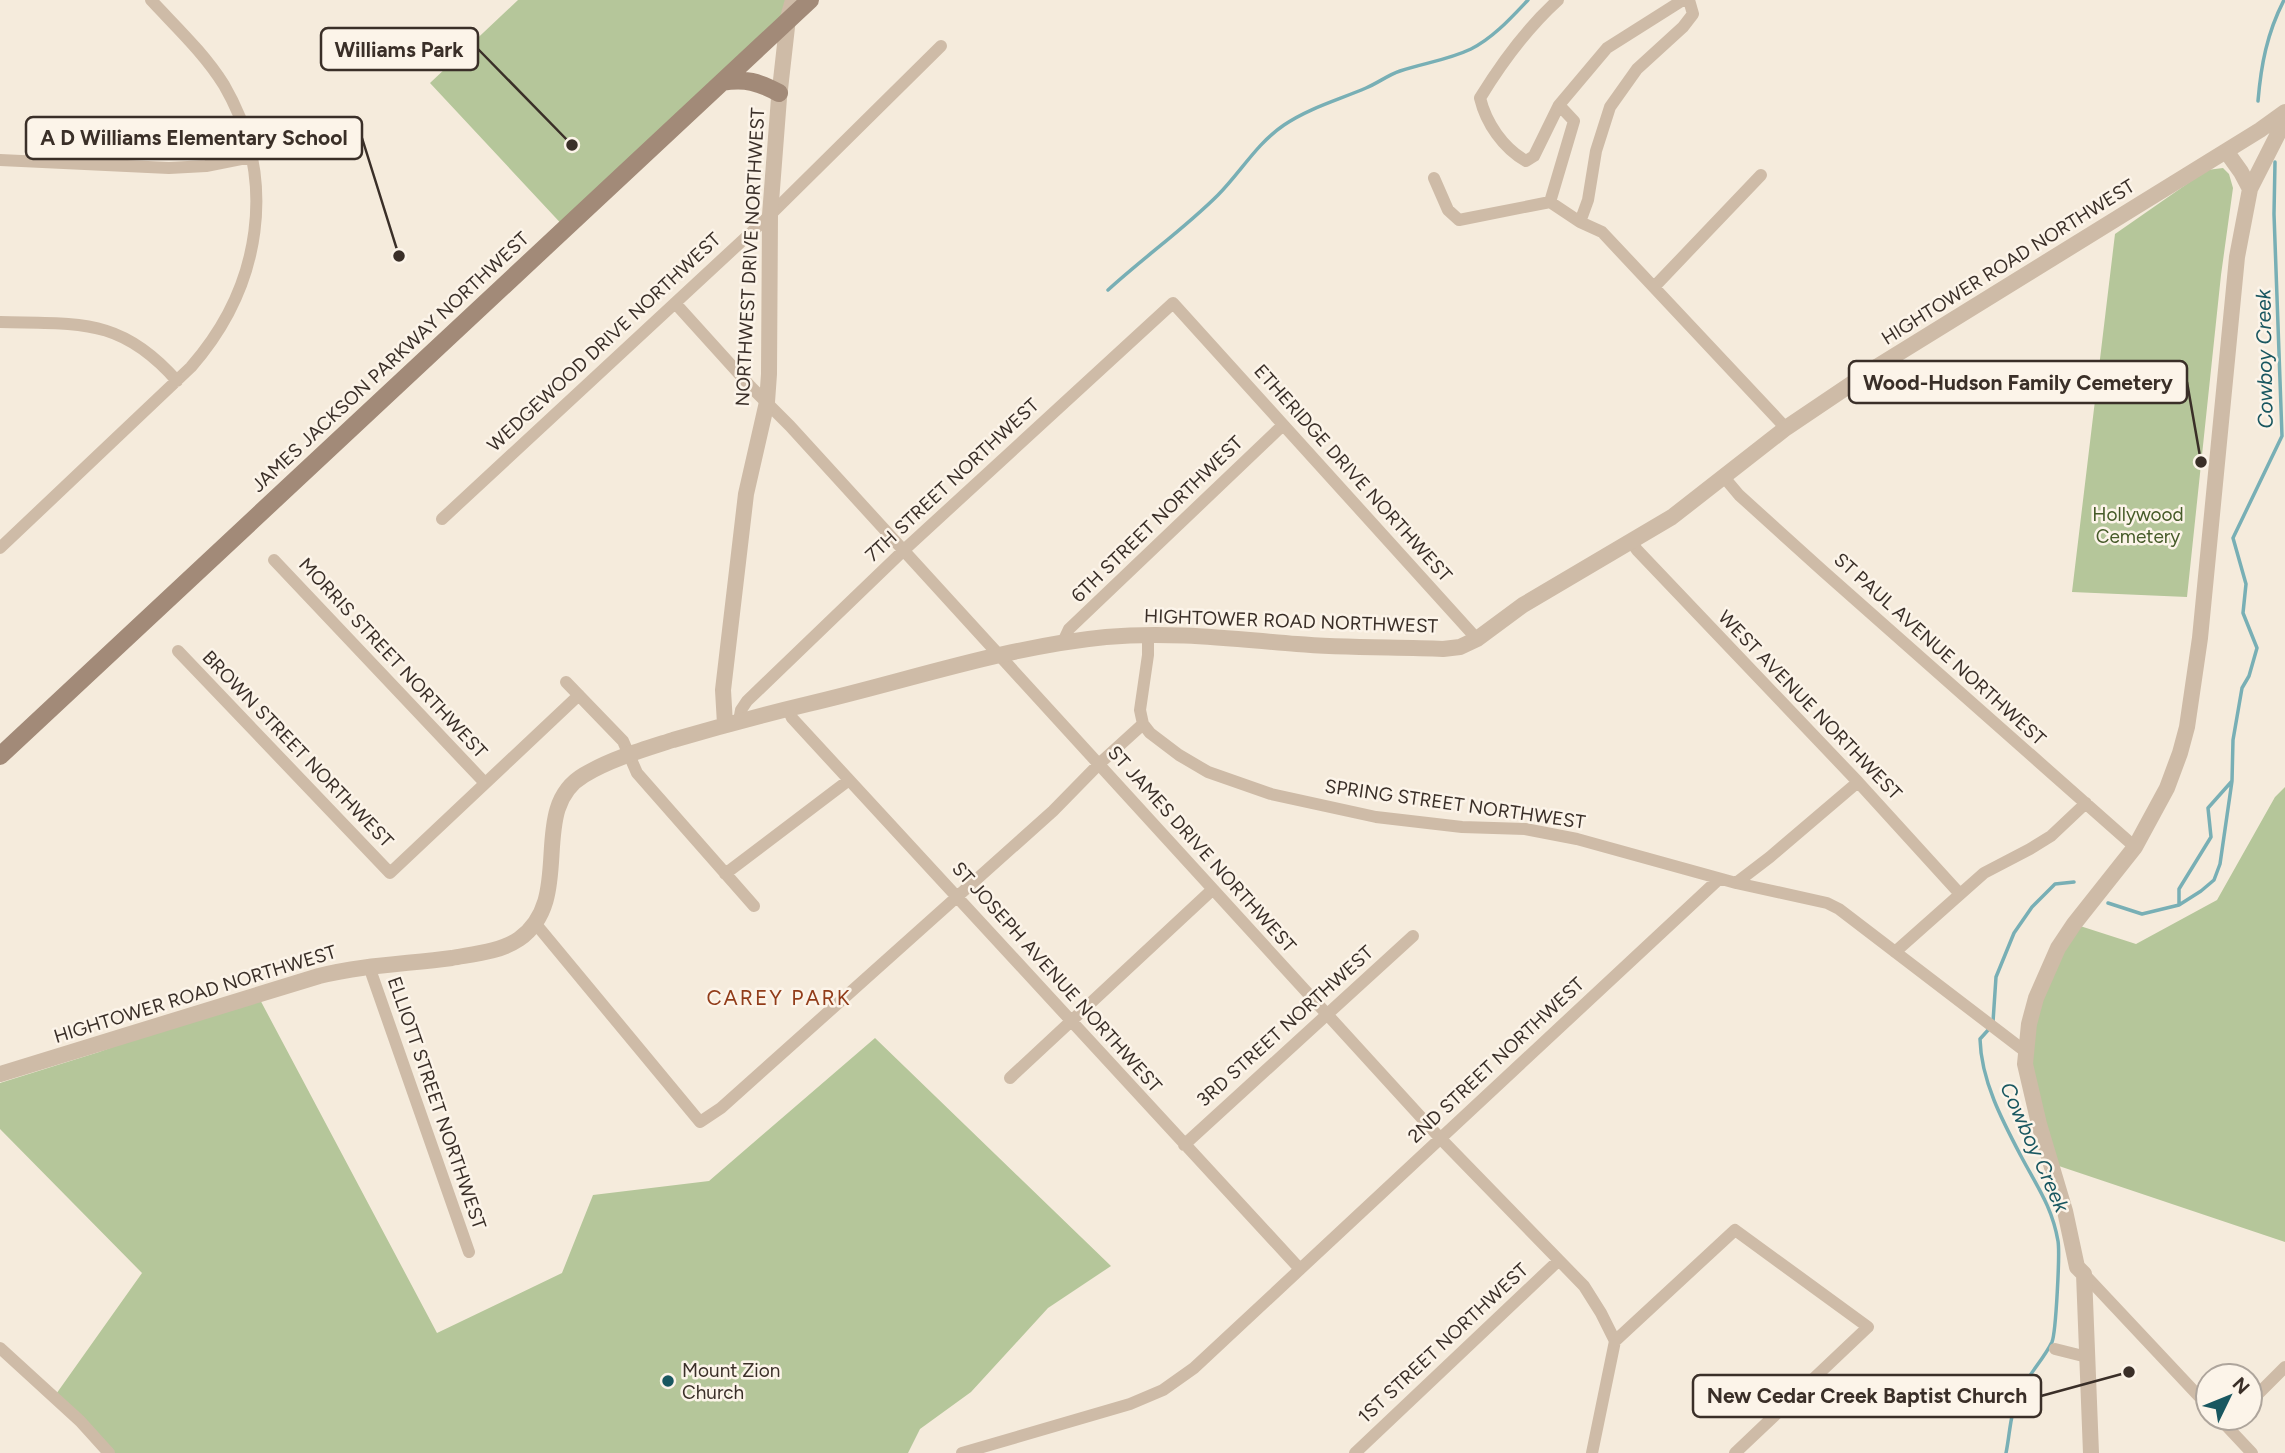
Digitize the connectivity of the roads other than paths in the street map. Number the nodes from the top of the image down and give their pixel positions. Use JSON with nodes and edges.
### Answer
{"nodes":[{"id":1,"x":151,"y":0,"type":"edge"},
{"id":2,"x":793,"y":0,"type":"edge"},
{"id":3,"x":810,"y":0,"type":"edge"},
{"id":4,"x":1558,"y":0,"type":"edge"},
{"id":5,"x":1683,"y":0,"type":"edge"},
{"id":6,"x":1689,"y":0,"type":"edge"},
{"id":7,"x":788,"y":18,"type":"junction"},
{"id":8,"x":941,"y":46,"type":"dead end"},
{"id":9,"x":722,"y":82,"type":"junction"},
{"id":10,"x":779,"y":93,"type":"junction"},
{"id":11,"x":1559,"y":106,"type":"junction"},
{"id":12,"x":2285,"y":112,"type":"edge"},
{"id":13,"x":2285,"y":120,"type":"edge"},
{"id":14,"x":2226,"y":151,"type":"junction"},
{"id":15,"x":251,"y":157,"type":"junction"},
{"id":16,"x":0,"y":160,"type":"edge"},
{"id":17,"x":1761,"y":175,"type":"dead end"},
{"id":18,"x":1433,"y":178,"type":"dead end"},
{"id":19,"x":2250,"y":189,"type":"junction"},
{"id":20,"x":1550,"y":202,"type":"junction"},
{"id":21,"x":770,"y":215,"type":"junction"},
{"id":22,"x":1580,"y":222,"type":"junction"},
{"id":23,"x":1655,"y":286,"type":"junction"},
{"id":24,"x":674,"y":303,"type":"junction"},
{"id":25,"x":0,"y":322,"type":"edge"},
{"id":26,"x":1200,"y":333,"type":"joint"},
{"id":27,"x":177,"y":382,"type":"junction"},
{"id":28,"x":767,"y":402,"type":"junction"},
{"id":29,"x":1283,"y":425,"type":"junction"},
{"id":30,"x":1786,"y":428,"type":"junction"},
{"id":31,"x":1723,"y":476,"type":"junction"},
{"id":32,"x":442,"y":519,"type":"dead end"},
{"id":33,"x":1632,"y":542,"type":"junction"},
{"id":34,"x":0,"y":548,"type":"edge"},
{"id":35,"x":904,"y":550,"type":"junction"},
{"id":36,"x":274,"y":560,"type":"dead end"},
{"id":37,"x":1148,"y":635,"type":"junction"},
{"id":38,"x":1476,"y":639,"type":"junction"},
{"id":39,"x":1062,"y":643,"type":"junction"},
{"id":40,"x":178,"y":651,"type":"dead end"},
{"id":41,"x":999,"y":655,"type":"junction"},
{"id":42,"x":566,"y":682,"type":"dead end"},
{"id":43,"x":579,"y":695,"type":"junction"},
{"id":44,"x":788,"y":709,"type":"junction"},
{"id":45,"x":732,"y":723,"type":"junction"},
{"id":46,"x":1143,"y":724,"type":"junction"},
{"id":47,"x":630,"y":753,"type":"junction"},
{"id":48,"x":0,"y":756,"type":"edge"},
{"id":49,"x":1099,"y":764,"type":"junction"},
{"id":50,"x":849,"y":780,"type":"junction"},
{"id":51,"x":1857,"y":782,"type":"junction"},
{"id":52,"x":485,"y":783,"type":"junction"},
{"id":53,"x":2086,"y":803,"type":"junction"},
{"id":54,"x":2135,"y":847,"type":"junction"},
{"id":55,"x":725,"y":874,"type":"junction"},
{"id":56,"x":1719,"y":879,"type":"junction"},
{"id":57,"x":1736,"y":883,"type":"junction"},
{"id":58,"x":1212,"y":890,"type":"junction"},
{"id":59,"x":1960,"y":894,"type":"junction"},
{"id":60,"x":956,"y":896,"type":"junction"},
{"id":61,"x":754,"y":906,"type":"dead end"},
{"id":62,"x":535,"y":923,"type":"junction"},
{"id":63,"x":1413,"y":936,"type":"dead end"},
{"id":64,"x":1895,"y":952,"type":"junction"},
{"id":65,"x":371,"y":966,"type":"junction"},
{"id":66,"x":1326,"y":1013,"type":"junction"},
{"id":67,"x":1070,"y":1021,"type":"junction"},
{"id":68,"x":2026,"y":1052,"type":"junction"},
{"id":69,"x":0,"y":1074,"type":"edge"},
{"id":70,"x":1010,"y":1078,"type":"dead end"},
{"id":71,"x":1440,"y":1138,"type":"junction"},
{"id":72,"x":1184,"y":1145,"type":"junction"},
{"id":73,"x":469,"y":1252,"type":"dead end"},
{"id":74,"x":1558,"y":1261,"type":"junction"},
{"id":75,"x":1300,"y":1269,"type":"junction"},
{"id":76,"x":2084,"y":1275,"type":"junction"},
{"id":77,"x":1615,"y":1341,"type":"junction"},
{"id":78,"x":0,"y":1348,"type":"edge"},
{"id":79,"x":2055,"y":1349,"type":"dead end"},
{"id":80,"x":2087,"y":1357,"type":"junction"},
{"id":81,"x":2285,"y":1367,"type":"edge"},
{"id":82,"x":2264,"y":1388,"type":"edge"},
{"id":83,"x":2194,"y":1391,"type":"edge"},
{"id":84,"x":2235,"y":1432,"type":"edge"},
{"id":85,"x":979,"y":1451,"type":"edge"},
{"id":86,"x":109,"y":1453,"type":"edge"},
{"id":87,"x":962,"y":1453,"type":"edge"},
{"id":88,"x":1354,"y":1453,"type":"edge"},
{"id":89,"x":1592,"y":1453,"type":"edge"},
{"id":90,"x":1735,"y":1453,"type":"edge"},
{"id":91,"x":2091,"y":1453,"type":"edge"},
{"id":92,"x":2252,"y":1453,"type":"edge"}],
"edges":[{"from":1,"to":15,"type":"street"},
{"from":2,"to":7,"type":"street","name":"NORTHWEST DRIVE NORTHWEST"},
{"from":3,"to":7,"type":"main road","name":"JAMES JACKSON PARKWAY NORTHWEST"},
{"from":4,"to":11,"type":"street"},
{"from":5,"to":11,"type":"street"},
{"from":6,"to":22,"type":"street"},
{"from":7,"to":9,"type":"main road","name":"JAMES JACKSON PARKWAY NORTHWEST"},
{"from":7,"to":10,"type":"street","name":"NORTHWEST DRIVE NORTHWEST"},
{"from":8,"to":21,"type":"street","name":"WEDGEWOOD DRIVE NORTHWEST"},
{"from":9,"to":10,"type":"main road"},
{"from":9,"to":48,"type":"main road","name":"JAMES JACKSON PARKWAY NORTHWEST"},
{"from":10,"to":21,"type":"street","name":"NORTHWEST DRIVE NORTHWEST"},
{"from":11,"to":20,"type":"street"},
{"from":12,"to":14,"type":"street","name":"HIGHTOWER ROAD NORTHWEST"},
{"from":13,"to":19,"type":"street"},
{"from":14,"to":19,"type":"street"},
{"from":14,"to":30,"type":"street","name":"HIGHTOWER ROAD NORTHWEST"},
{"from":15,"to":16,"type":"street"},
{"from":15,"to":27,"type":"street"},
{"from":17,"to":23,"type":"street"},
{"from":18,"to":20,"type":"street"},
{"from":19,"to":54,"type":"street"},
{"from":20,"to":22,"type":"street"},
{"from":21,"to":24,"type":"street","name":"WEDGEWOOD DRIVE NORTHWEST"},
{"from":21,"to":28,"type":"street","name":"NORTHWEST DRIVE NORTHWEST"},
{"from":22,"to":23,"type":"street"},
{"from":23,"to":30,"type":"street"},
{"from":24,"to":28,"type":"street","name":"ST JAMES DRIVE NORTHWEST"},
{"from":24,"to":32,"type":"street","name":"WEDGEWOOD DRIVE NORTHWEST"},
{"from":25,"to":27,"type":"street"},
{"from":26,"to":29,"type":"street","name":"ETHERIDGE DRIVE NORTHWEST"},
{"from":26,"to":35,"type":"street","name":"7TH STREET NORTHWEST"},
{"from":27,"to":34,"type":"street"},
{"from":28,"to":35,"type":"street","name":"ST JAMES DRIVE NORTHWEST"},
{"from":28,"to":45,"type":"street","name":"NORTHWEST DRIVE NORTHWEST"},
{"from":29,"to":38,"type":"street","name":"ETHERIDGE DRIVE NORTHWEST"},
{"from":29,"to":39,"type":"street","name":"6TH STREET NORTHWEST"},
{"from":30,"to":31,"type":"street","name":"HIGHTOWER ROAD NORTHWEST"},
{"from":31,"to":33,"type":"street","name":"HIGHTOWER ROAD NORTHWEST"},
{"from":31,"to":53,"type":"street","name":"ST PAUL AVENUE NORTHWEST"},
{"from":33,"to":38,"type":"street","name":"HIGHTOWER ROAD NORTHWEST"},
{"from":33,"to":51,"type":"street","name":"WEST AVENUE NORTHWEST"},
{"from":35,"to":41,"type":"street","name":"ST JAMES DRIVE NORTHWEST"},
{"from":35,"to":45,"type":"street","name":"7TH STREET NORTHWEST"},
{"from":36,"to":52,"type":"street","name":"MORRIS STREET NORTHWEST"},
{"from":37,"to":38,"type":"street","name":"HIGHTOWER ROAD NORTHWEST"},
{"from":37,"to":39,"type":"street","name":"HIGHTOWER ROAD NORTHWEST"},
{"from":37,"to":46,"type":"street"},
{"from":39,"to":41,"type":"street","name":"HIGHTOWER ROAD NORTHWEST"},
{"from":40,"to":52,"type":"street","name":"BROWN STREET NORTHWEST"},
{"from":41,"to":44,"type":"street","name":"HIGHTOWER ROAD NORTHWEST"},
{"from":41,"to":49,"type":"street","name":"ST JAMES DRIVE NORTHWEST"},
{"from":42,"to":43,"type":"street"},
{"from":43,"to":47,"type":"street"},
{"from":43,"to":52,"type":"street"},
{"from":44,"to":45,"type":"street","name":"HIGHTOWER ROAD NORTHWEST"},
{"from":44,"to":50,"type":"street","name":"ST JOSEPH AVENUE NORTHWEST"},
{"from":45,"to":47,"type":"street","name":"HIGHTOWER ROAD NORTHWEST"},
{"from":46,"to":49,"type":"street"},
{"from":46,"to":56,"type":"street","name":"SPRING STREET NORTHWEST"},
{"from":47,"to":55,"type":"street"},
{"from":47,"to":62,"type":"street","name":"HIGHTOWER ROAD NORTHWEST"},
{"from":49,"to":58,"type":"street","name":"ST JAMES DRIVE NORTHWEST"},
{"from":49,"to":60,"type":"street"},
{"from":50,"to":55,"type":"street"},
{"from":50,"to":60,"type":"street","name":"ST JOSEPH AVENUE NORTHWEST"},
{"from":51,"to":57,"type":"street"},
{"from":51,"to":59,"type":"street","name":"WEST AVENUE NORTHWEST"},
{"from":53,"to":54,"type":"street","name":"ST PAUL AVENUE NORTHWEST"},
{"from":53,"to":59,"type":"street"},
{"from":54,"to":68,"type":"street"},
{"from":55,"to":61,"type":"street"},
{"from":56,"to":57,"type":"street","name":"SPRING STREET NORTHWEST"},
{"from":56,"to":71,"type":"street","name":"2ND STREET NORTHWEST"},
{"from":57,"to":64,"type":"street","name":"SPRING STREET NORTHWEST"},
{"from":58,"to":66,"type":"street","name":"ST JAMES DRIVE NORTHWEST"},
{"from":58,"to":67,"type":"street"},
{"from":59,"to":64,"type":"street"},
{"from":60,"to":62,"type":"street"},
{"from":60,"to":67,"type":"street","name":"ST JOSEPH AVENUE NORTHWEST"},
{"from":62,"to":65,"type":"street","name":"HIGHTOWER ROAD NORTHWEST"},
{"from":63,"to":66,"type":"street","name":"3RD STREET NORTHWEST"},
{"from":64,"to":68,"type":"street","name":"SPRING STREET NORTHWEST"},
{"from":65,"to":69,"type":"street","name":"HIGHTOWER ROAD NORTHWEST"},
{"from":65,"to":73,"type":"street","name":"ELLIOTT STREET NORTHWEST"},
{"from":66,"to":71,"type":"street","name":"ST JAMES DRIVE NORTHWEST"},
{"from":66,"to":72,"type":"street","name":"3RD STREET NORTHWEST"},
{"from":67,"to":70,"type":"street"},
{"from":67,"to":72,"type":"street","name":"ST JOSEPH AVENUE NORTHWEST"},
{"from":68,"to":76,"type":"street"},
{"from":71,"to":74,"type":"street","name":"ST JAMES DRIVE NORTHWEST"},
{"from":71,"to":75,"type":"street","name":"2ND STREET NORTHWEST"},
{"from":72,"to":75,"type":"street","name":"ST JOSEPH AVENUE NORTHWEST"},
{"from":74,"to":77,"type":"street","name":"ST JAMES DRIVE NORTHWEST"},
{"from":74,"to":88,"type":"street","name":"1ST STREET NORTHWEST"},
{"from":75,"to":85,"type":"street","name":"2ND STREET NORTHWEST"},
{"from":76,"to":80,"type":"street"},
{"from":76,"to":83,"type":"street"},
{"from":77,"to":89,"type":"street"},
{"from":77,"to":90,"type":"street"},
{"from":78,"to":86,"type":"street"},
{"from":79,"to":80,"type":"street"},
{"from":80,"to":91,"type":"street"},
{"from":81,"to":82,"type":"street"},
{"from":84,"to":92,"type":"street"},
{"from":85,"to":87,"type":"street","name":"2ND STREET NORTHWEST"}]}
